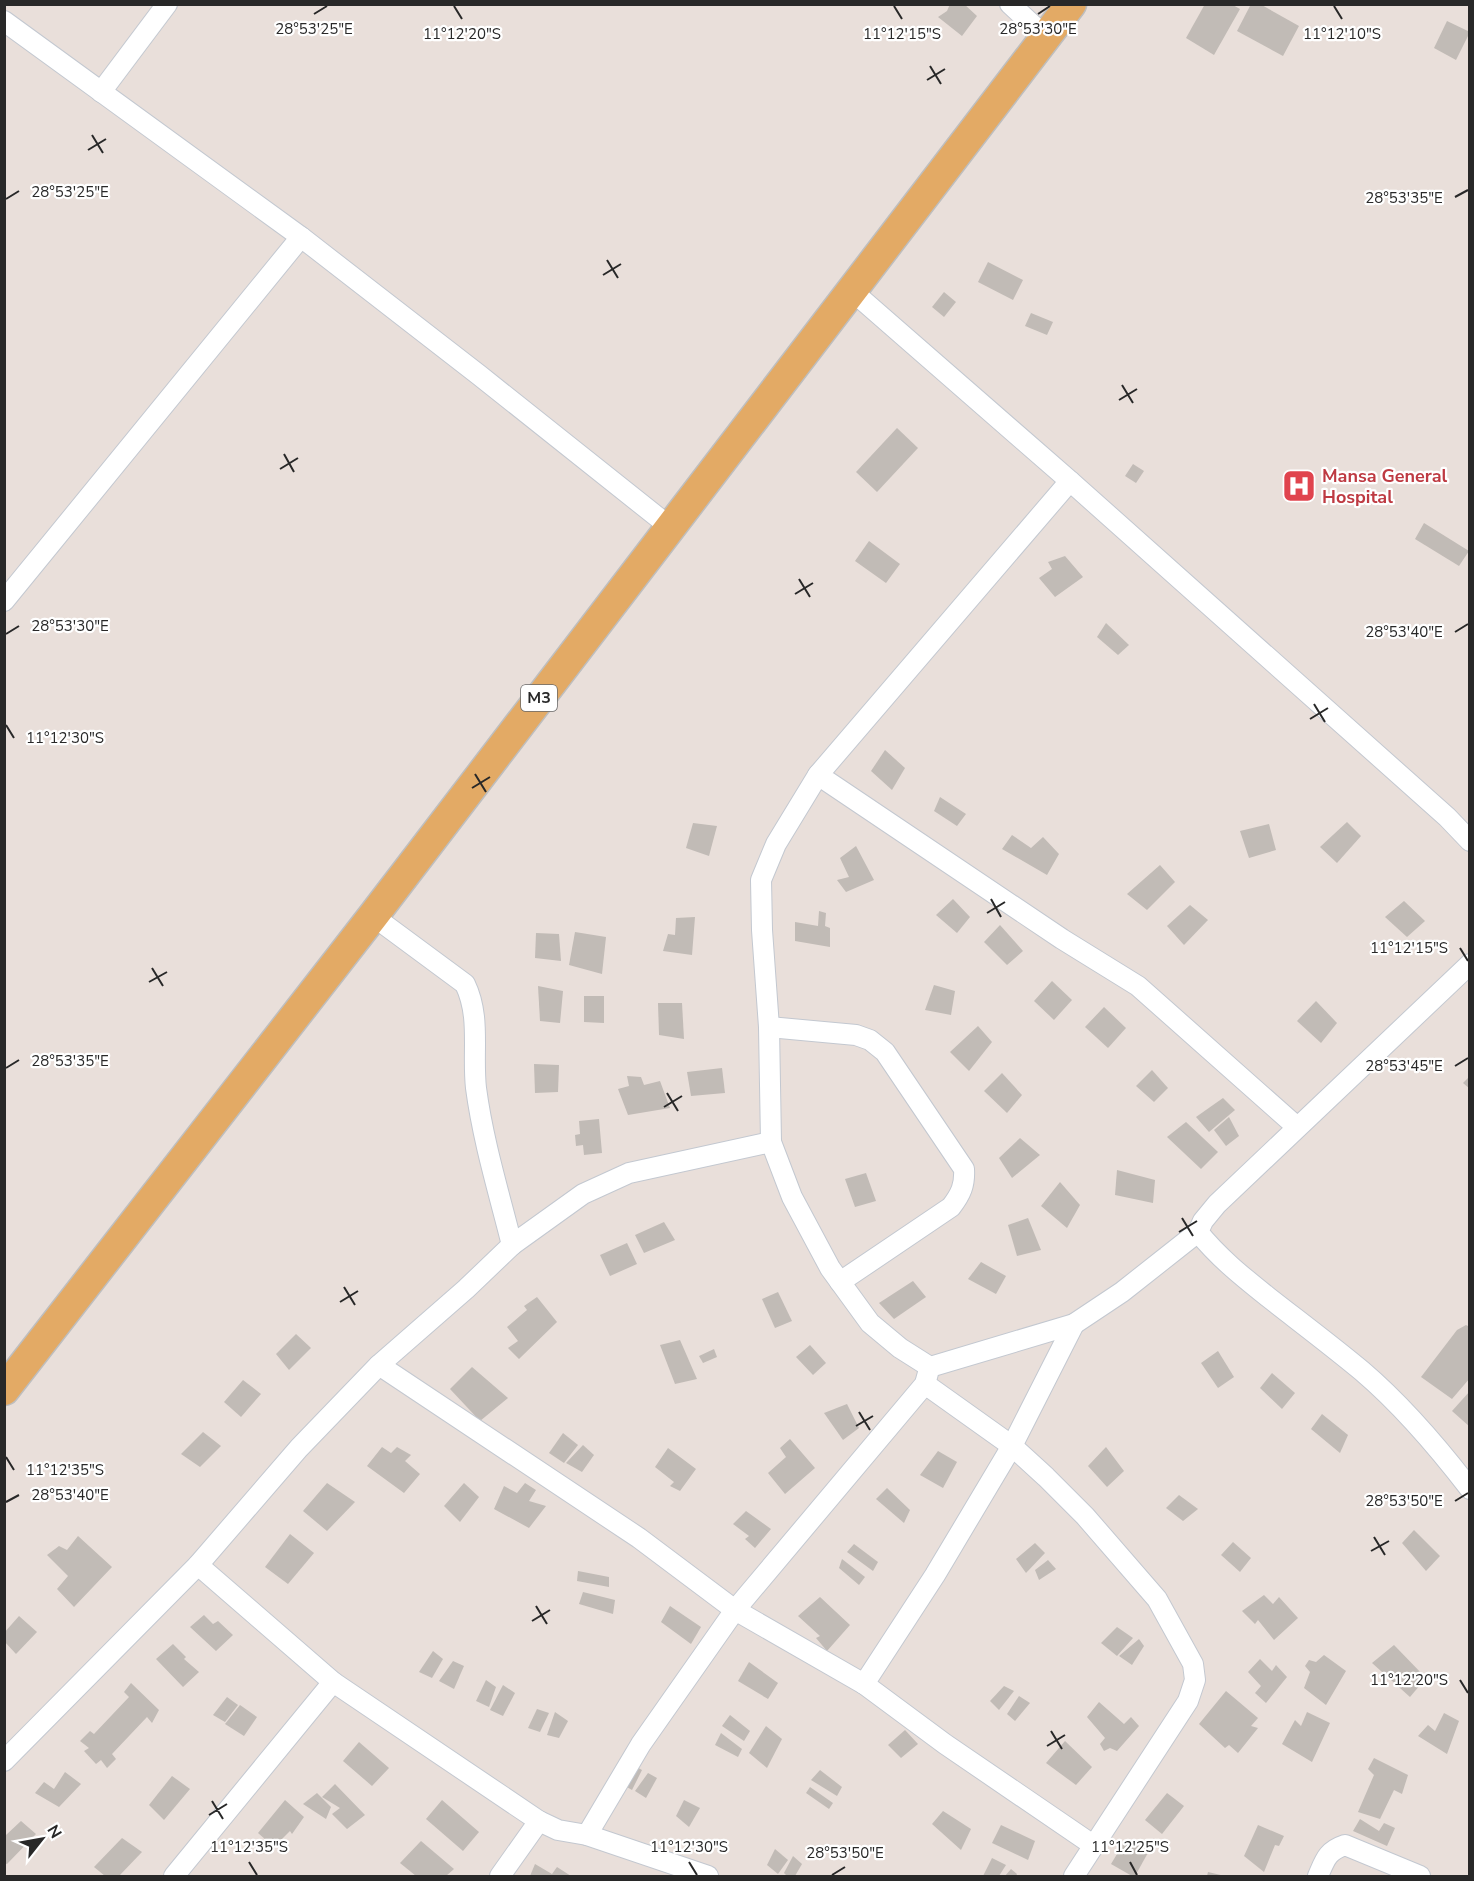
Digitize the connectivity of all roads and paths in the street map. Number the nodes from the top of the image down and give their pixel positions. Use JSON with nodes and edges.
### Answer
{"nodes":[{"id":1,"x":166,"y":4,"type":"edge"},
{"id":2,"x":1010,"y":4,"type":"edge"},
{"id":3,"x":1071,"y":4,"type":"edge"},
{"id":4,"x":4,"y":21,"type":"edge"},
{"id":5,"x":1046,"y":37,"type":"junction"},
{"id":6,"x":101,"y":92,"type":"junction"},
{"id":7,"x":301,"y":237,"type":"junction"},
{"id":8,"x":851,"y":290,"type":"junction"},
{"id":9,"x":1070,"y":481,"type":"junction"},
{"id":10,"x":670,"y":527,"type":"junction"},
{"id":11,"x":4,"y":601,"type":"edge"},
{"id":12,"x":818,"y":775,"type":"junction"},
{"id":13,"x":1470,"y":841,"type":"edge"},
{"id":14,"x":373,"y":916,"type":"junction"},
{"id":15,"x":1470,"y":964,"type":"edge"},
{"id":16,"x":769,"y":1027,"type":"junction"},
{"id":17,"x":1297,"y":1127,"type":"junction"},
{"id":18,"x":771,"y":1142,"type":"junction"},
{"id":19,"x":1198,"y":1232,"type":"junction"},
{"id":20,"x":512,"y":1245,"type":"junction"},
{"id":21,"x":840,"y":1282,"type":"junction"},
{"id":22,"x":1074,"y":1324,"type":"junction"},
{"id":23,"x":378,"y":1365,"type":"junction"},
{"id":24,"x":927,"y":1376,"type":"junction"},
{"id":25,"x":4,"y":1390,"type":"edge"},
{"id":26,"x":1012,"y":1446,"type":"junction"},
{"id":27,"x":1470,"y":1489,"type":"edge"},
{"id":28,"x":198,"y":1564,"type":"junction"},
{"id":29,"x":735,"y":1610,"type":"junction"},
{"id":30,"x":333,"y":1682,"type":"junction"},
{"id":31,"x":864,"y":1684,"type":"junction"},
{"id":32,"x":4,"y":1761,"type":"edge"},
{"id":33,"x":538,"y":1821,"type":"junction"},
{"id":34,"x":587,"y":1835,"type":"junction"},
{"id":35,"x":1093,"y":1845,"type":"junction"},
{"id":36,"x":174,"y":1876,"type":"edge"},
{"id":37,"x":500,"y":1876,"type":"edge"},
{"id":38,"x":708,"y":1876,"type":"edge"},
{"id":39,"x":1074,"y":1876,"type":"edge"},
{"id":40,"x":1318,"y":1876,"type":"edge"},
{"id":41,"x":1420,"y":1876,"type":"edge"}],
"edges":[{"from":1,"to":6,"type":"street"},
{"from":2,"to":5,"type":"street"},
{"from":3,"to":5,"type":"main road","number":"M3"},
{"from":4,"to":6,"type":"street"},
{"from":5,"to":8,"type":"main road","number":"M3"},
{"from":6,"to":7,"type":"street"},
{"from":7,"to":10,"type":"street"},
{"from":7,"to":11,"type":"street"},
{"from":8,"to":9,"type":"street"},
{"from":8,"to":10,"type":"main road","number":"M3"},
{"from":9,"to":12,"type":"street"},
{"from":9,"to":13,"type":"street"},
{"from":10,"to":14,"type":"main road","number":"M3"},
{"from":12,"to":16,"type":"street"},
{"from":12,"to":17,"type":"street"},
{"from":14,"to":20,"type":"street"},
{"from":14,"to":25,"type":"main road","number":"M3"},
{"from":15,"to":17,"type":"street"},
{"from":16,"to":18,"type":"street"},
{"from":16,"to":21,"type":"street"},
{"from":17,"to":19,"type":"street"},
{"from":18,"to":20,"type":"street"},
{"from":18,"to":21,"type":"street"},
{"from":19,"to":22,"type":"street"},
{"from":19,"to":27,"type":"street"},
{"from":20,"to":23,"type":"street"},
{"from":21,"to":24,"type":"street"},
{"from":22,"to":24,"type":"street"},
{"from":22,"to":26,"type":"street"},
{"from":23,"to":28,"type":"street"},
{"from":23,"to":29,"type":"street"},
{"from":24,"to":26,"type":"street"},
{"from":24,"to":29,"type":"street"},
{"from":26,"to":31,"type":"street"},
{"from":26,"to":35,"type":"street"},
{"from":28,"to":30,"type":"street"},
{"from":28,"to":32,"type":"street"},
{"from":29,"to":31,"type":"street"},
{"from":29,"to":34,"type":"street"},
{"from":30,"to":33,"type":"street"},
{"from":30,"to":36,"type":"street"},
{"from":31,"to":35,"type":"street"},
{"from":33,"to":34,"type":"street"},
{"from":33,"to":37,"type":"street"},
{"from":34,"to":38,"type":"street"},
{"from":35,"to":39,"type":"street"},
{"from":40,"to":41,"type":"street"}]}
